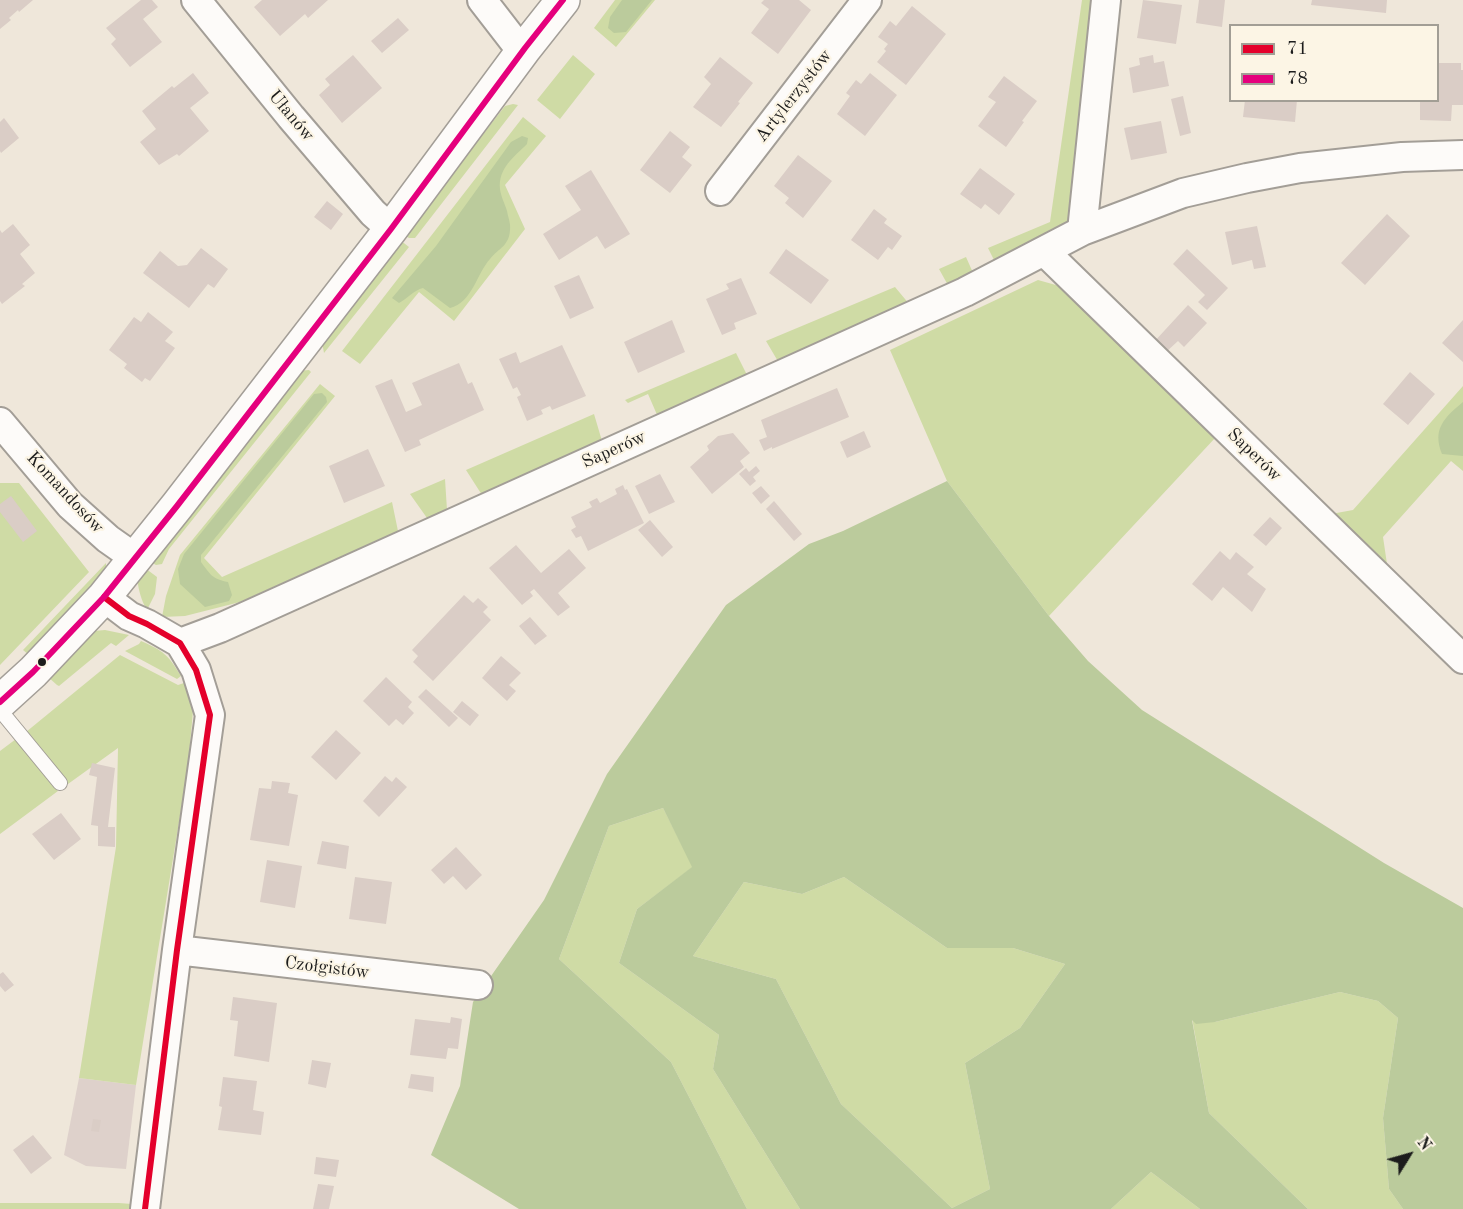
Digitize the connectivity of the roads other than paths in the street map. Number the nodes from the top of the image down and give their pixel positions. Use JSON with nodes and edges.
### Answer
{"nodes":[{"id":1,"x":196,"y":0,"type":"edge"},
{"id":2,"x":482,"y":0,"type":"edge"},
{"id":3,"x":563,"y":0,"type":"edge"},
{"id":4,"x":867,"y":0,"type":"edge"},
{"id":5,"x":1106,"y":0,"type":"edge"},
{"id":6,"x":523,"y":52,"type":"junction"},
{"id":7,"x":1463,"y":155,"type":"edge"},
{"id":8,"x":720,"y":191,"type":"dead end"},
{"id":9,"x":391,"y":229,"type":"junction"},
{"id":10,"x":1082,"y":231,"type":"junction"},
{"id":11,"x":1045,"y":252,"type":"junction"},
{"id":12,"x":0,"y":422,"type":"edge"},
{"id":13,"x":135,"y":558,"type":"junction"},
{"id":14,"x":104,"y":597,"type":"junction"},
{"id":15,"x":180,"y":643,"type":"junction"},
{"id":16,"x":1463,"y":659,"type":"edge"},
{"id":17,"x":0,"y":702,"type":"edge"},
{"id":18,"x":0,"y":710,"type":"edge"},
{"id":19,"x":60,"y":783,"type":"dead end"},
{"id":20,"x":177,"y":950,"type":"junction"},
{"id":21,"x":478,"y":985,"type":"dead end"},
{"id":22,"x":145,"y":1209,"type":"edge"}],
"edges":[{"from":1,"to":9,"type":"street","name":"Ułanów"},
{"from":2,"to":6,"type":"street"},
{"from":3,"to":6,"type":"street"},
{"from":4,"to":8,"type":"street","name":"Artylerzystów"},
{"from":5,"to":10,"type":"street"},
{"from":6,"to":9,"type":"street"},
{"from":7,"to":10,"type":"street","name":"Saperów"},
{"from":9,"to":13,"type":"street"},
{"from":10,"to":11,"type":"street","name":"Saperów"},
{"from":11,"to":15,"type":"street","name":"Saperów"},
{"from":11,"to":16,"type":"street","name":"Saperów"},
{"from":12,"to":13,"type":"street","name":"Komandosów"},
{"from":13,"to":14,"type":"street"},
{"from":14,"to":15,"type":"street"},
{"from":14,"to":17,"type":"street"},
{"from":15,"to":20,"type":"street"},
{"from":18,"to":19,"type":"lane"},
{"from":20,"to":21,"type":"street","name":"Czołgistów"},
{"from":20,"to":22,"type":"street"}]}
